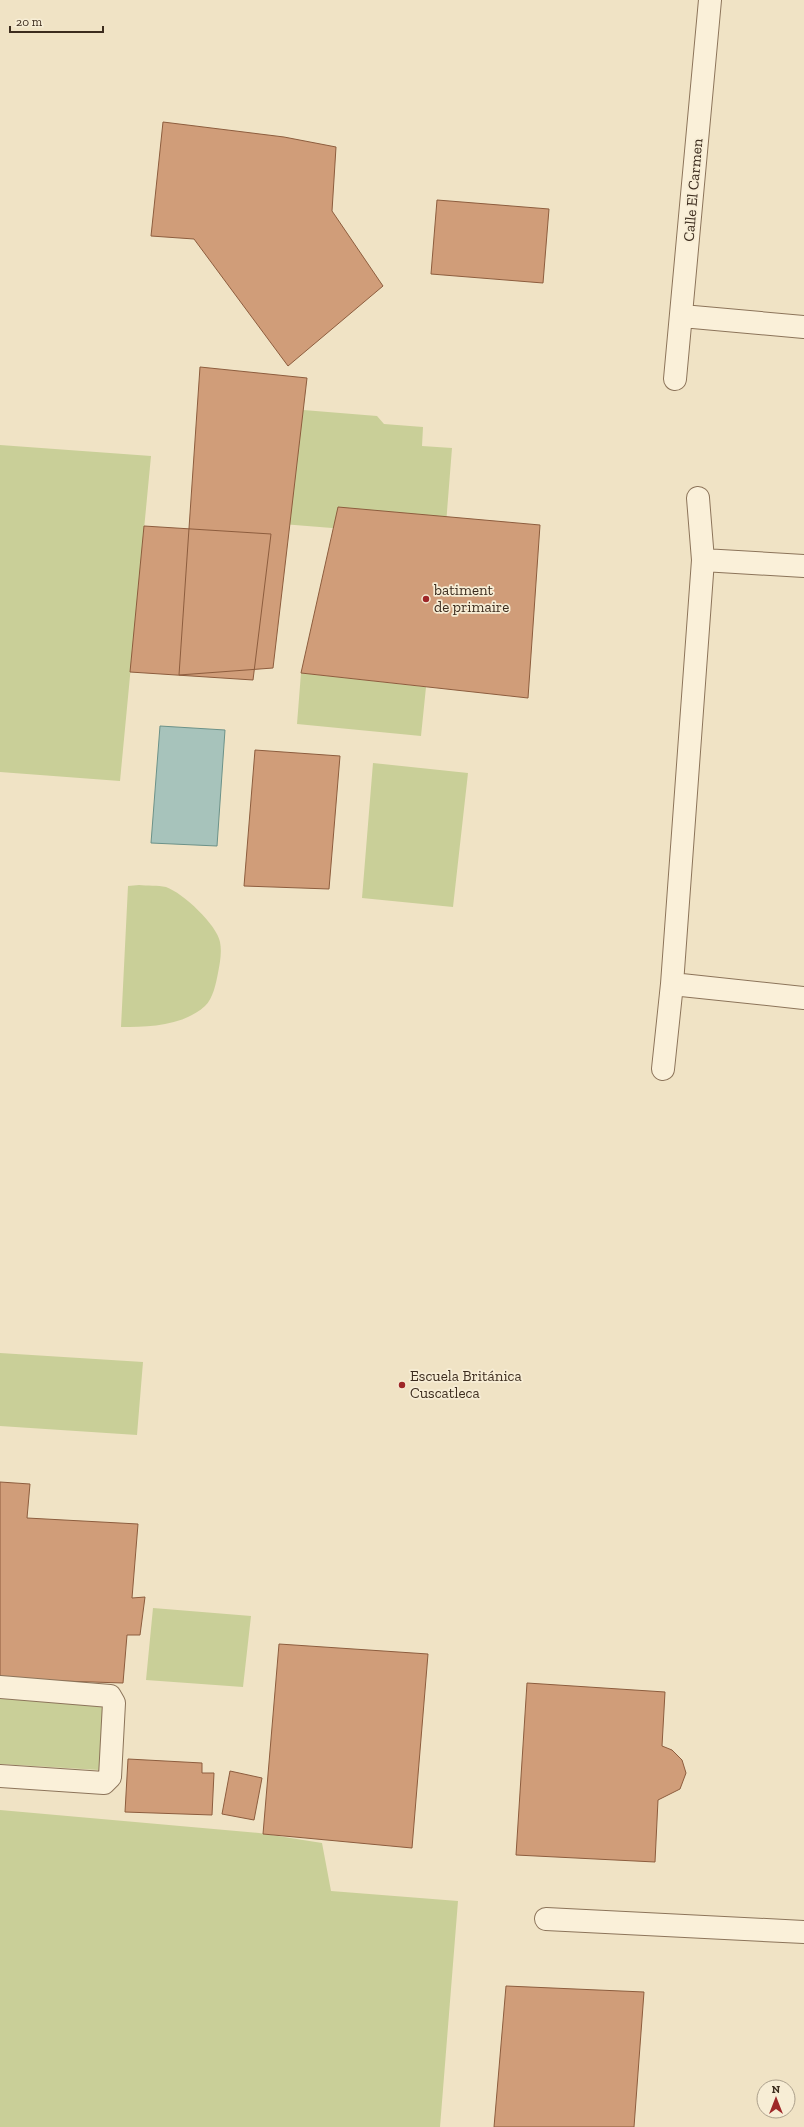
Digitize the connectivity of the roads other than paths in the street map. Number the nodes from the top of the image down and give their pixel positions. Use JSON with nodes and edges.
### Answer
{"nodes":[{"id":1,"x":710,"y":0,"type":"edge"},
{"id":2,"x":682,"y":316,"type":"junction"},
{"id":3,"x":804,"y":327,"type":"edge"},
{"id":4,"x":675,"y":379,"type":"dead end"},
{"id":5,"x":698,"y":498,"type":"dead end"},
{"id":6,"x":702,"y":560,"type":"junction"},
{"id":7,"x":804,"y":566,"type":"edge"},
{"id":8,"x":672,"y":984,"type":"junction"},
{"id":9,"x":804,"y":998,"type":"edge"},
{"id":10,"x":663,"y":1069,"type":"dead end"},
{"id":11,"x":0,"y":1687,"type":"edge"},
{"id":12,"x":0,"y":1776,"type":"edge"},
{"id":13,"x":546,"y":1919,"type":"dead end"},
{"id":14,"x":804,"y":1932,"type":"edge"}],
"edges":[{"from":1,"to":2,"type":"street","name":"Calle El Carmen"},
{"from":2,"to":3,"type":"street"},
{"from":2,"to":4,"type":"street","name":"Calle El Carmen"},
{"from":5,"to":6,"type":"street"},
{"from":6,"to":7,"type":"street"},
{"from":6,"to":8,"type":"street"},
{"from":8,"to":9,"type":"street"},
{"from":8,"to":10,"type":"street"},
{"from":11,"to":12,"type":"street"},
{"from":13,"to":14,"type":"street"}]}
